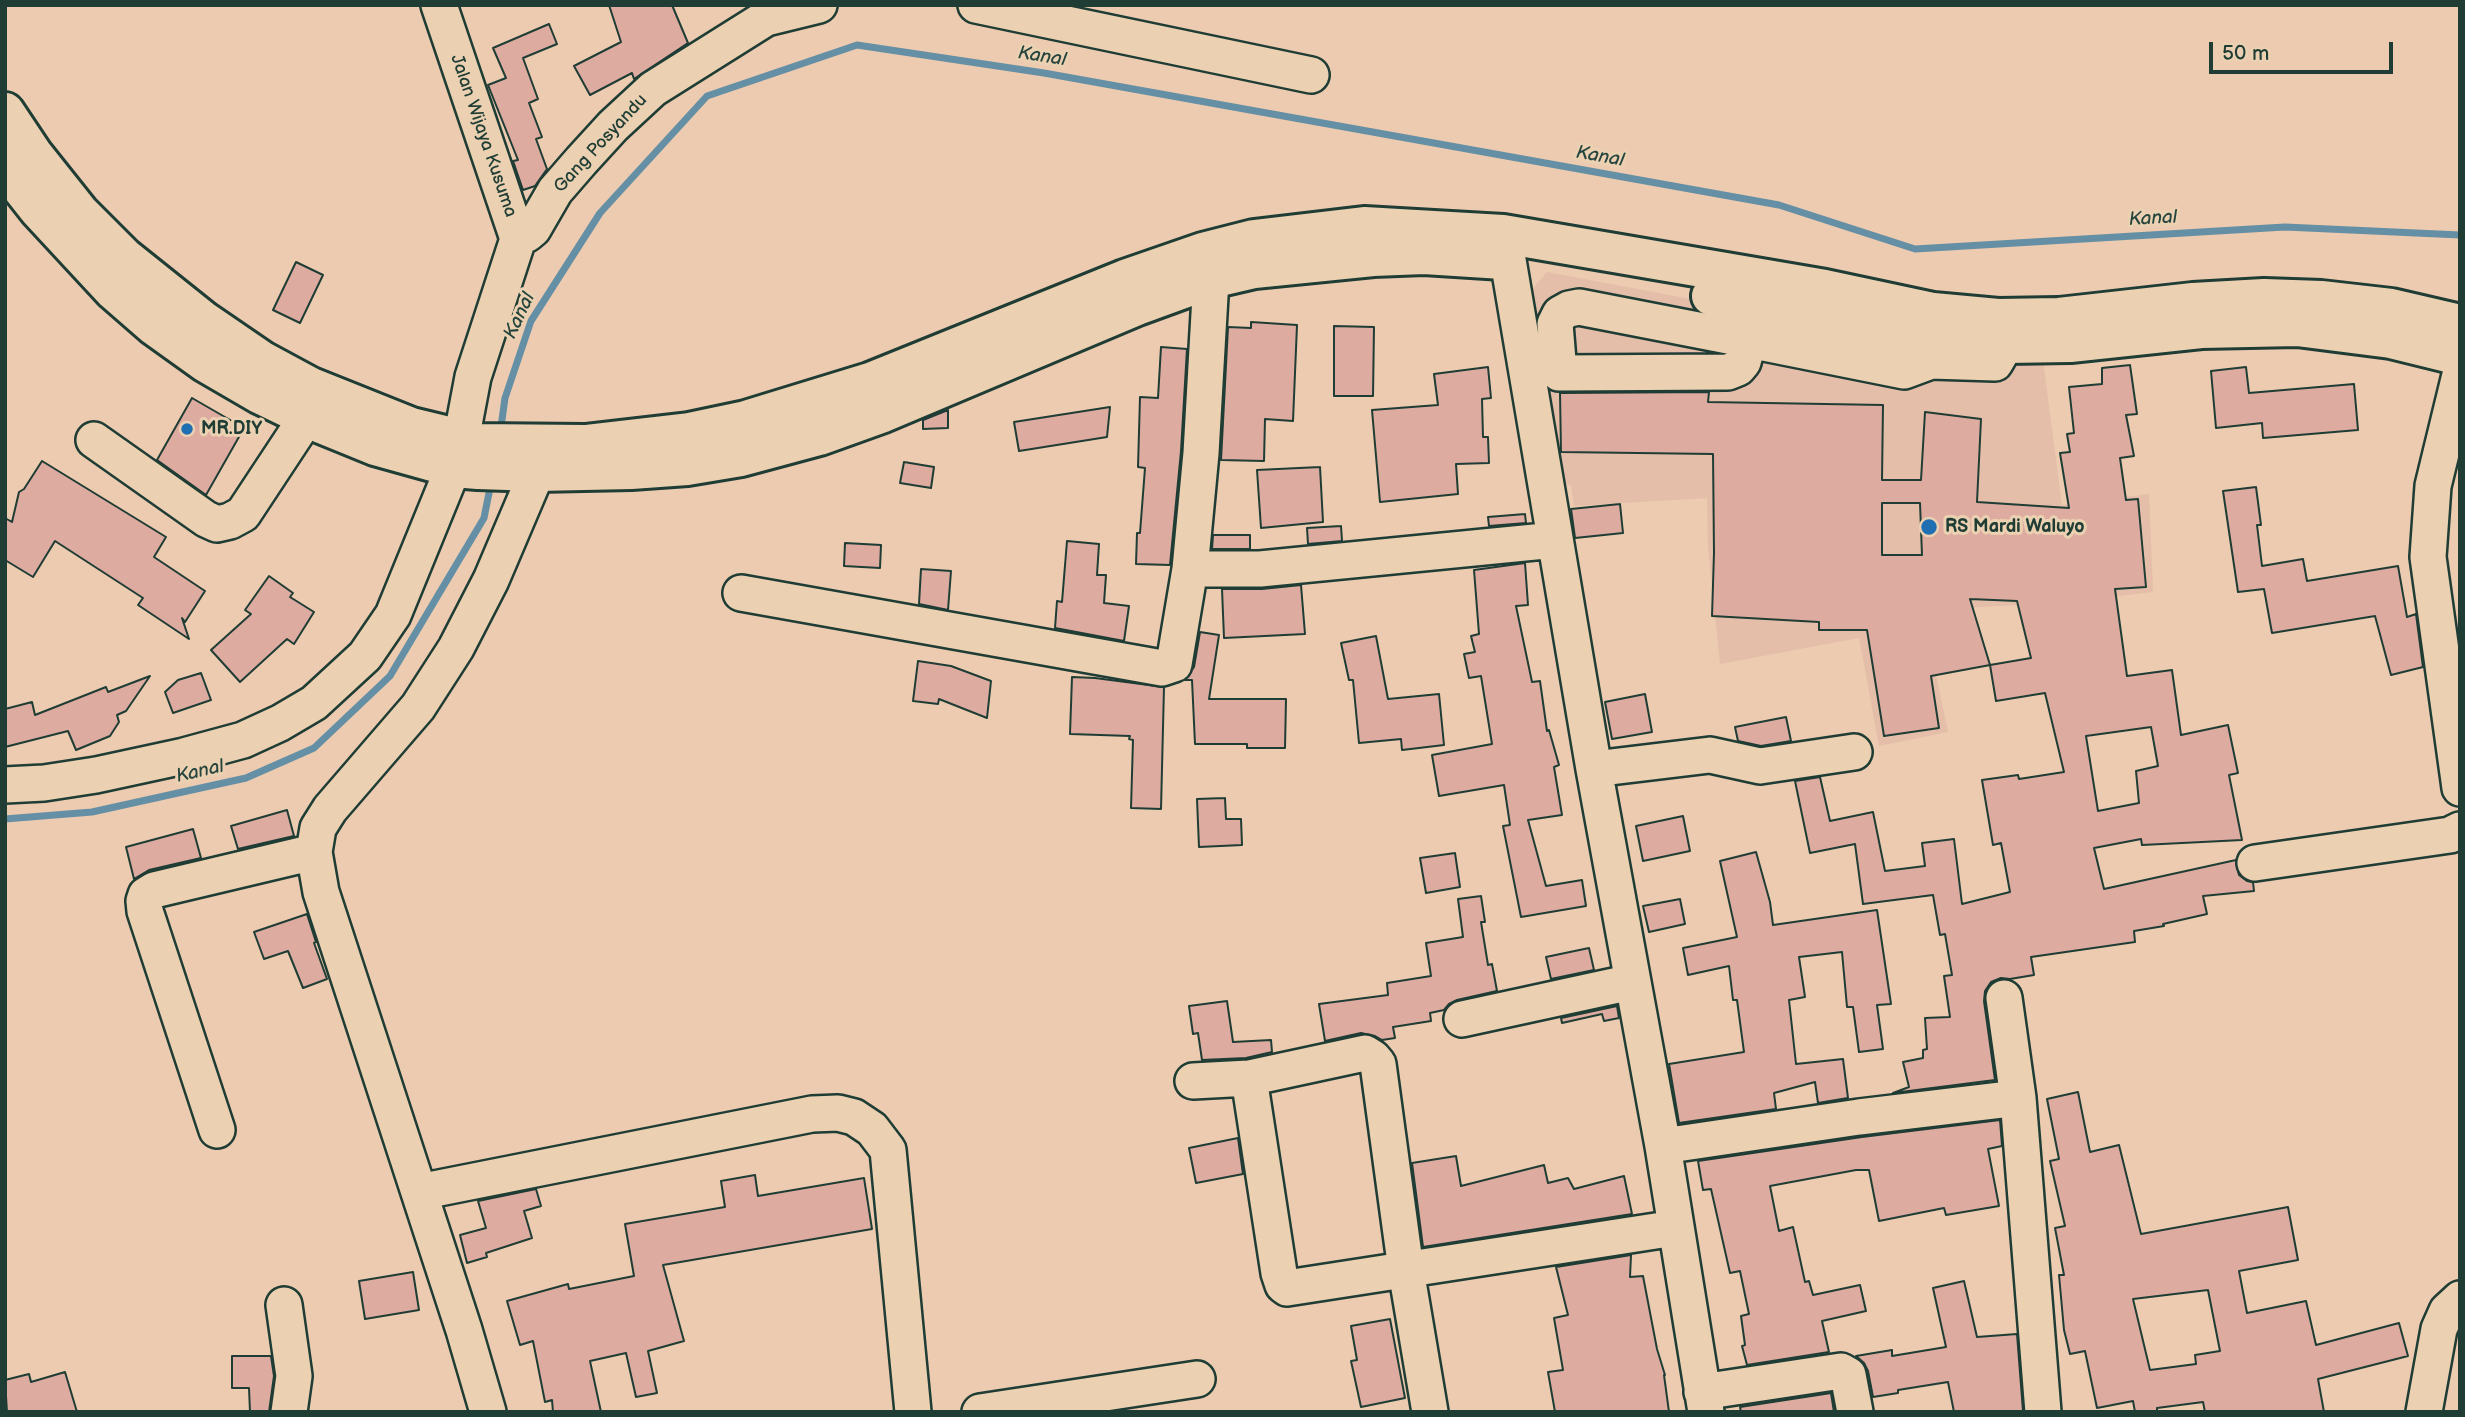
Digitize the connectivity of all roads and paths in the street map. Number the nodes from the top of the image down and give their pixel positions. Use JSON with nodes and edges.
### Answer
{"nodes":[{"id":1,"x":439,"y":5,"type":"edge"},
{"id":2,"x":819,"y":5,"type":"edge"},
{"id":3,"x":976,"y":5,"type":"edge"},
{"id":4,"x":772,"y":12,"type":"edge"},
{"id":5,"x":1311,"y":75,"type":"dead end"},
{"id":6,"x":5,"y":112,"type":"edge"},
{"id":7,"x":5,"y":167,"type":"edge"},
{"id":8,"x":519,"y":236,"type":"junction"},
{"id":9,"x":1293,"y":249,"type":"junction"},
{"id":10,"x":1508,"y":260,"type":"junction"},
{"id":11,"x":1211,"y":279,"type":"junction"},
{"id":12,"x":1752,"y":322,"type":"junction"},
{"id":13,"x":2460,"y":324,"type":"edge"},
{"id":14,"x":2460,"y":356,"type":"edge"},
{"id":15,"x":1543,"y":374,"type":"junction"},
{"id":16,"x":2460,"y":375,"type":"edge"},
{"id":17,"x":307,"y":417,"type":"junction"},
{"id":18,"x":94,"y":440,"type":"dead end"},
{"id":19,"x":497,"y":457,"type":"junction"},
{"id":20,"x":1555,"y":540,"type":"junction"},
{"id":21,"x":1190,"y":569,"type":"junction"},
{"id":22,"x":741,"y":593,"type":"dead end"},
{"id":23,"x":1854,"y":752,"type":"dead end"},
{"id":24,"x":1594,"y":769,"type":"junction"},
{"id":25,"x":5,"y":785,"type":"edge"},
{"id":26,"x":2460,"y":788,"type":"edge"},
{"id":27,"x":2460,"y":830,"type":"edge"},
{"id":28,"x":314,"y":852,"type":"junction"},
{"id":29,"x":2255,"y":863,"type":"dead end"},
{"id":30,"x":1632,"y":982,"type":"junction"},
{"id":31,"x":2004,"y":998,"type":"dead end"},
{"id":32,"x":1462,"y":1018,"type":"dead end"},
{"id":33,"x":1249,"y":1079,"type":"junction"},
{"id":34,"x":1193,"y":1081,"type":"dead end"},
{"id":35,"x":2018,"y":1098,"type":"junction"},
{"id":36,"x":217,"y":1130,"type":"dead end"},
{"id":37,"x":1662,"y":1146,"type":"junction"},
{"id":38,"x":419,"y":1192,"type":"junction"},
{"id":39,"x":1675,"y":1228,"type":"junction"},
{"id":40,"x":1406,"y":1270,"type":"junction"},
{"id":41,"x":2460,"y":1299,"type":"edge"},
{"id":42,"x":284,"y":1305,"type":"dead end"},
{"id":43,"x":1196,"y":1379,"type":"dead end"},
{"id":44,"x":1704,"y":1402,"type":"edge"},
{"id":45,"x":289,"y":1412,"type":"edge"},
{"id":46,"x":488,"y":1412,"type":"edge"},
{"id":47,"x":914,"y":1412,"type":"edge"},
{"id":48,"x":980,"y":1412,"type":"edge"},
{"id":49,"x":1430,"y":1412,"type":"edge"},
{"id":50,"x":1855,"y":1412,"type":"edge"},
{"id":51,"x":2043,"y":1412,"type":"edge"},
{"id":52,"x":2424,"y":1412,"type":"edge"}],
"edges":[{"from":1,"to":8,"type":"street","name":"Jalan Wijaya Kusuma"},
{"from":2,"to":4,"type":"street","name":"Gang Posyandu"},
{"from":3,"to":5,"type":"street"},
{"from":4,"to":8,"type":"street","name":"Gang Posyandu"},
{"from":6,"to":19,"type":"highway"},
{"from":7,"to":17,"type":"highway"},
{"from":8,"to":19,"type":"street","name":"Jalan Wijaya Kusuma"},
{"from":9,"to":10,"type":"highway"},
{"from":9,"to":11,"type":"highway"},
{"from":9,"to":13,"type":"highway"},
{"from":9,"to":19,"type":"highway"},
{"from":10,"to":12,"type":"highway"},
{"from":10,"to":15,"type":"street"},
{"from":11,"to":19,"type":"highway"},
{"from":11,"to":21,"type":"street"},
{"from":12,"to":14,"type":"highway"},
{"from":12,"to":15,"type":"street"},
{"from":12,"to":15,"type":"street"},
{"from":15,"to":20,"type":"street"},
{"from":16,"to":26,"type":"street"},
{"from":17,"to":18,"type":"street"},
{"from":17,"to":19,"type":"highway"},
{"from":19,"to":25,"type":"street"},
{"from":19,"to":28,"type":"street"},
{"from":20,"to":21,"type":"street"},
{"from":20,"to":24,"type":"street"},
{"from":21,"to":22,"type":"street"},
{"from":23,"to":24,"type":"street"},
{"from":24,"to":30,"type":"street"},
{"from":27,"to":29,"type":"street"},
{"from":28,"to":36,"type":"street"},
{"from":28,"to":38,"type":"street"},
{"from":30,"to":32,"type":"street"},
{"from":30,"to":37,"type":"street"},
{"from":31,"to":35,"type":"street"},
{"from":33,"to":34,"type":"street"},
{"from":33,"to":40,"type":"street"},
{"from":33,"to":40,"type":"street"},
{"from":35,"to":37,"type":"street"},
{"from":35,"to":51,"type":"street"},
{"from":37,"to":39,"type":"street"},
{"from":38,"to":46,"type":"street"},
{"from":38,"to":47,"type":"street"},
{"from":39,"to":40,"type":"street"},
{"from":39,"to":44,"type":"street"},
{"from":40,"to":49,"type":"street"},
{"from":41,"to":52,"type":"street"},
{"from":42,"to":45,"type":"street"},
{"from":43,"to":48,"type":"street"},
{"from":44,"to":50,"type":"street"}]}
